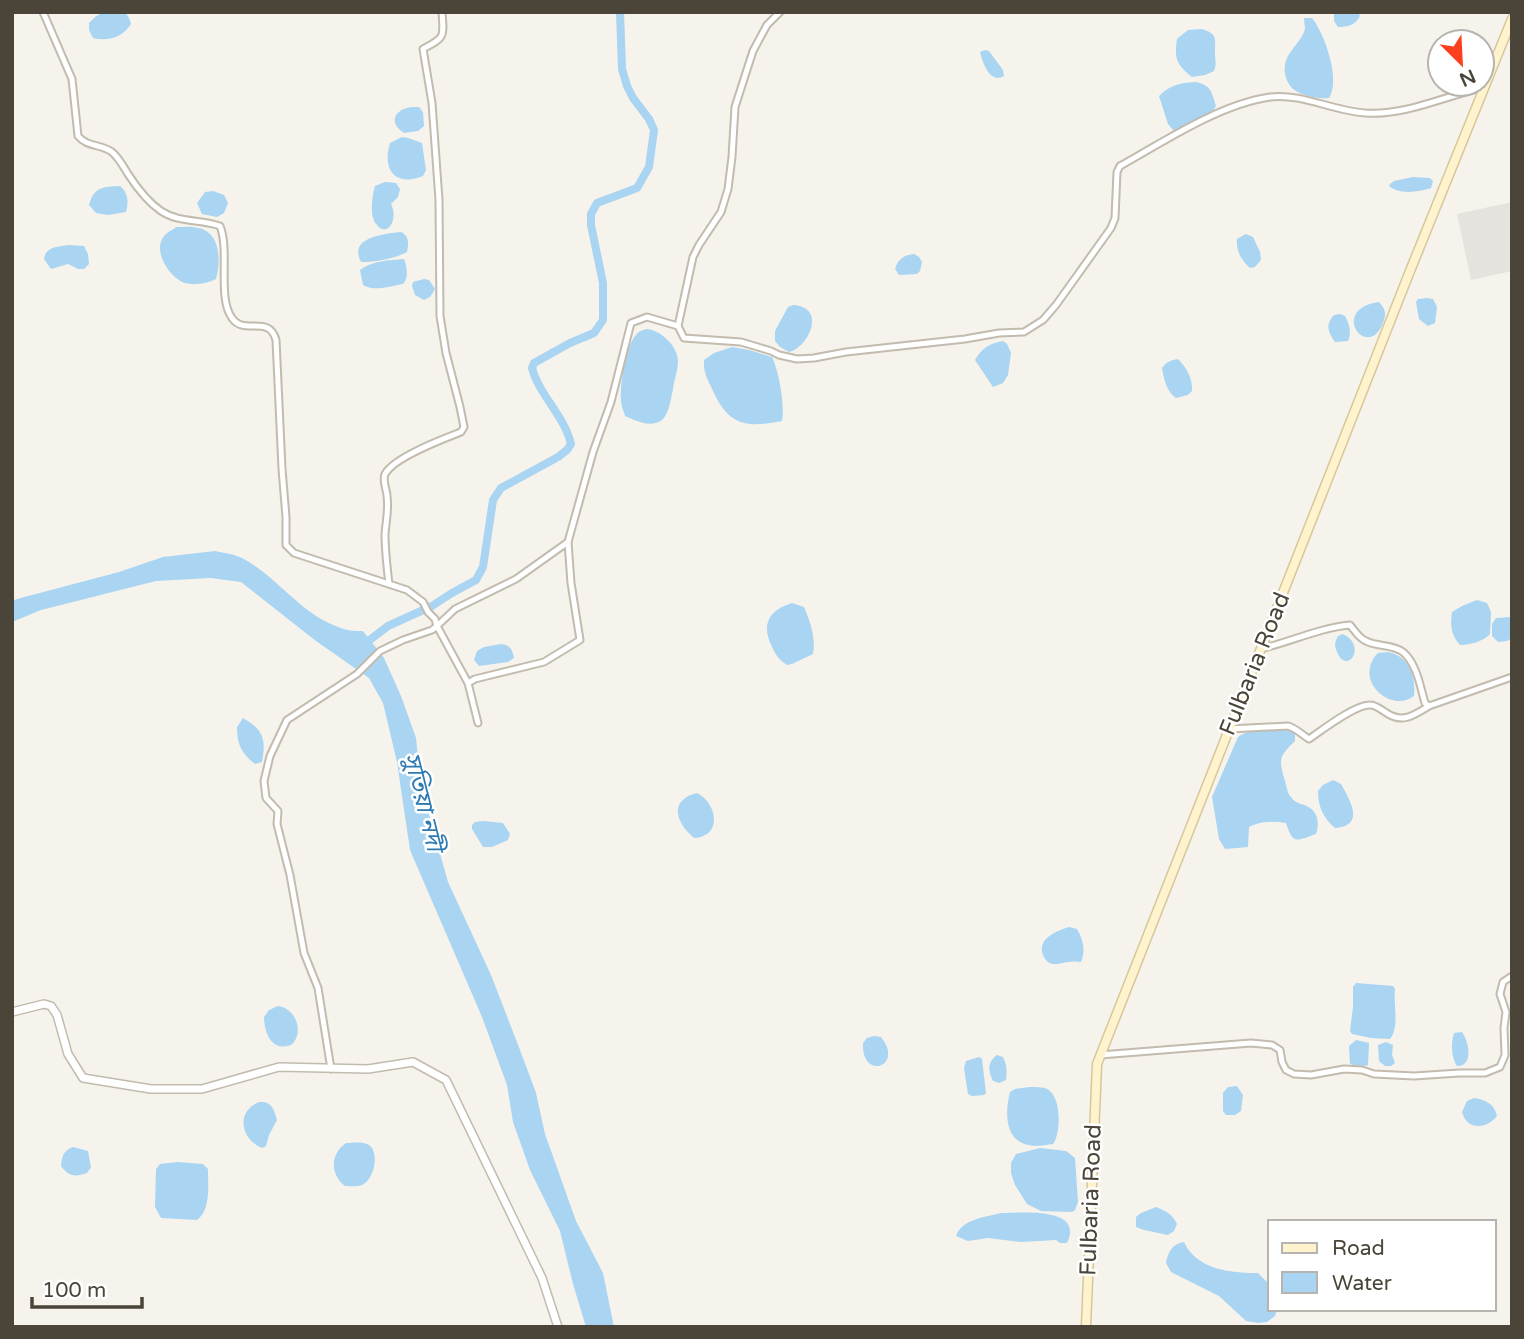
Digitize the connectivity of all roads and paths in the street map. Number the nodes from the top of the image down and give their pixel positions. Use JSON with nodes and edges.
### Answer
{"nodes":[{"id":1,"x":43,"y":12,"type":"edge"},
{"id":2,"x":442,"y":12,"type":"edge"},
{"id":3,"x":780,"y":12,"type":"edge"},
{"id":4,"x":1512,"y":19,"type":"edge"},
{"id":5,"x":1496,"y":58,"type":"edge"},
{"id":6,"x":1445,"y":98,"type":"edge"},
{"id":7,"x":1480,"y":98,"type":"edge"},
{"id":8,"x":678,"y":326,"type":"junction"},
{"id":9,"x":568,"y":542,"type":"junction"},
{"id":10,"x":389,"y":584,"type":"junction"},
{"id":11,"x":437,"y":626,"type":"junction"},
{"id":12,"x":1260,"y":649,"type":"junction"},
{"id":13,"x":1512,"y":677,"type":"edge"},
{"id":14,"x":468,"y":683,"type":"junction"},
{"id":15,"x":1429,"y":706,"type":"junction"},
{"id":16,"x":478,"y":723,"type":"dead end"},
{"id":17,"x":1229,"y":729,"type":"junction"},
{"id":18,"x":1512,"y":976,"type":"edge"},
{"id":19,"x":12,"y":1012,"type":"edge"},
{"id":20,"x":1100,"y":1055,"type":"junction"},
{"id":21,"x":331,"y":1069,"type":"junction"},
{"id":22,"x":558,"y":1327,"type":"edge"},
{"id":23,"x":1086,"y":1327,"type":"edge"}],
"edges":[{"from":1,"to":10,"type":"street"},
{"from":2,"to":10,"type":"street"},
{"from":3,"to":8,"type":"street"},
{"from":4,"to":5,"type":"main road","name":"Fulbaria Road"},
{"from":6,"to":8,"type":"street"},
{"from":7,"to":12,"type":"main road","name":"Fulbaria Road"},
{"from":8,"to":9,"type":"street"},
{"from":9,"to":11,"type":"street"},
{"from":9,"to":14,"type":"street"},
{"from":10,"to":11,"type":"street"},
{"from":11,"to":14,"type":"street"},
{"from":11,"to":21,"type":"street"},
{"from":12,"to":15,"type":"street"},
{"from":12,"to":17,"type":"main road","name":"Fulbaria Road"},
{"from":13,"to":15,"type":"street"},
{"from":14,"to":16,"type":"street"},
{"from":15,"to":17,"type":"street"},
{"from":17,"to":20,"type":"main road","name":"Fulbaria Road"},
{"from":18,"to":20,"type":"street"},
{"from":19,"to":21,"type":"street"},
{"from":20,"to":23,"type":"main road","name":"Fulbaria Road"},
{"from":21,"to":22,"type":"street"}]}
